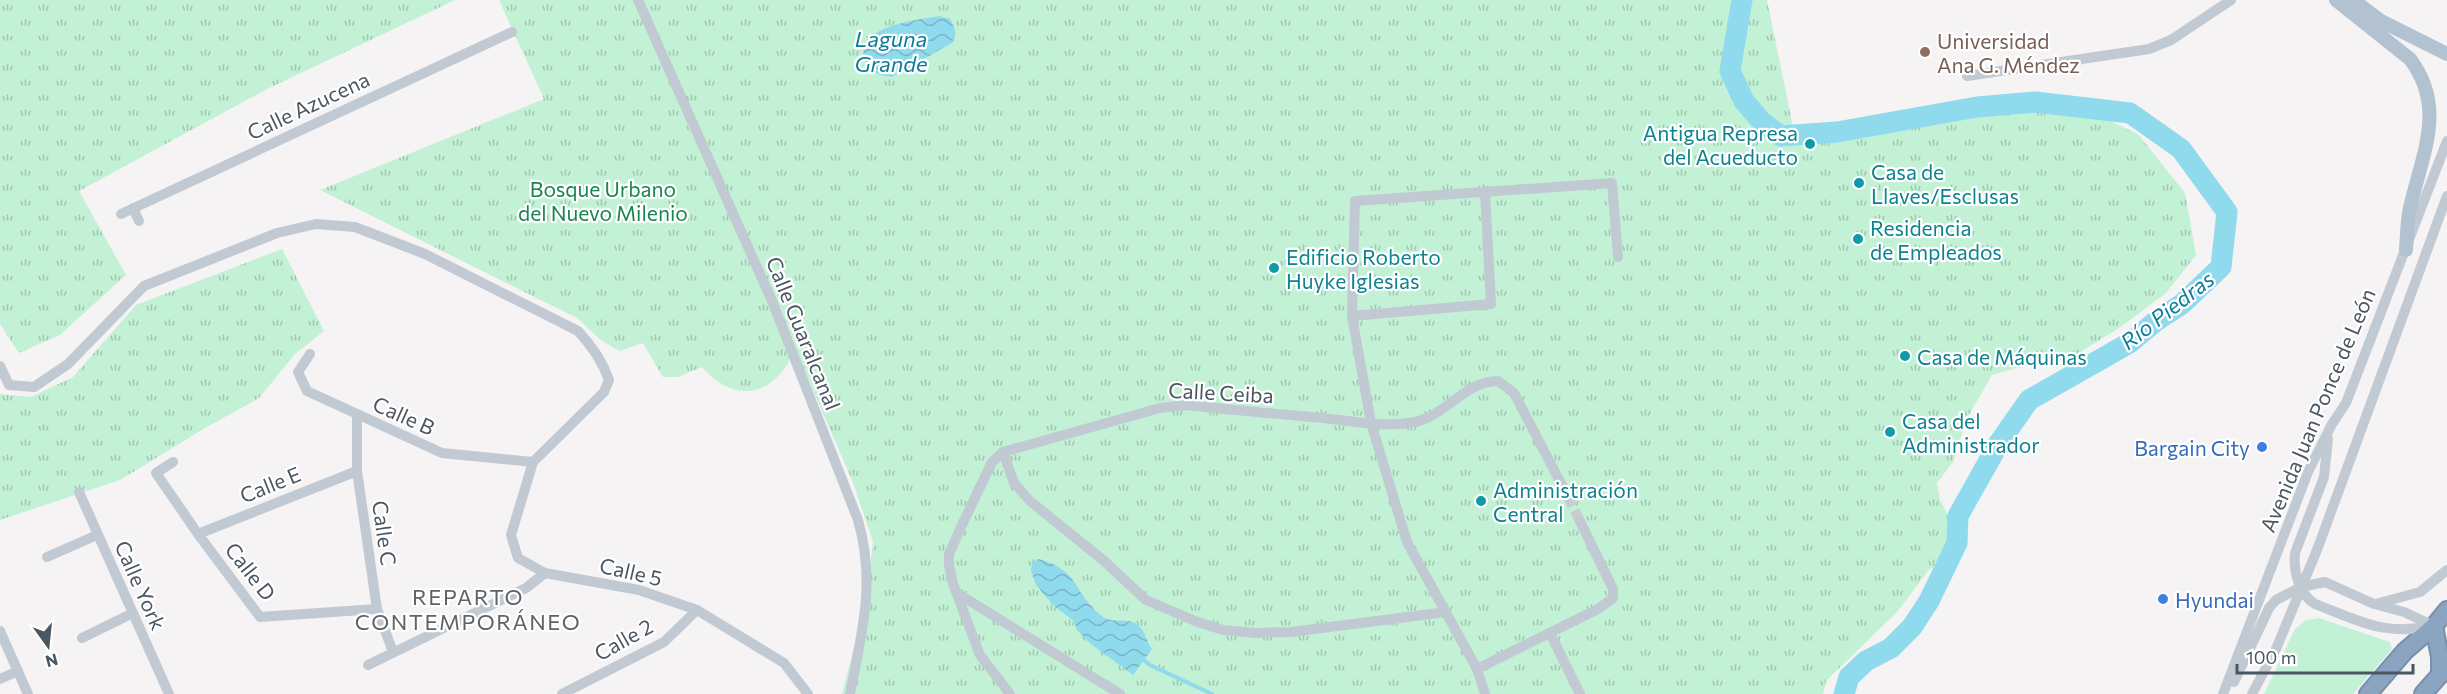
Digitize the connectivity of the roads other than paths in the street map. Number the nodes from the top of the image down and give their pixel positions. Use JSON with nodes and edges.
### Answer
{"nodes":[{"id":1,"x":638,"y":0,"type":"edge"},
{"id":2,"x":2231,"y":0,"type":"edge"},
{"id":3,"x":2336,"y":0,"type":"edge"},
{"id":4,"x":2354,"y":0,"type":"edge"},
{"id":5,"x":512,"y":32,"type":"dead end"},
{"id":6,"x":2447,"y":54,"type":"edge"},
{"id":7,"x":1967,"y":76,"type":"dead end"},
{"id":8,"x":2447,"y":141,"type":"edge"},
{"id":9,"x":1485,"y":191,"type":"junction"},
{"id":10,"x":2447,"y":196,"type":"edge"},
{"id":11,"x":133,"y":208,"type":"junction"},
{"id":12,"x":120,"y":214,"type":"dead end"},
{"id":13,"x":139,"y":221,"type":"dead end"},
{"id":14,"x":2406,"y":250,"type":"junction"},
{"id":15,"x":1618,"y":257,"type":"dead end"},
{"id":16,"x":1352,"y":316,"type":"junction"},
{"id":17,"x":310,"y":354,"type":"dead end"},
{"id":18,"x":0,"y":366,"type":"edge"},
{"id":19,"x":357,"y":416,"type":"junction"},
{"id":20,"x":1371,"y":423,"type":"junction"},
{"id":21,"x":2329,"y":432,"type":"junction"},
{"id":22,"x":1003,"y":452,"type":"junction"},
{"id":23,"x":173,"y":462,"type":"dead end"},
{"id":24,"x":533,"y":462,"type":"junction"},
{"id":25,"x":357,"y":471,"type":"junction"},
{"id":26,"x":79,"y":492,"type":"dead end"},
{"id":27,"x":1568,"y":497,"type":"tunnel mouth"},
{"id":28,"x":1580,"y":521,"type":"tunnel mouth"},
{"id":29,"x":198,"y":534,"type":"junction"},
{"id":30,"x":97,"y":536,"type":"junction"},
{"id":31,"x":47,"y":557,"type":"dead end"},
{"id":32,"x":2447,"y":570,"type":"edge"},
{"id":33,"x":545,"y":573,"type":"junction"},
{"id":34,"x":2301,"y":587,"type":"junction"},
{"id":35,"x":957,"y":593,"type":"junction"},
{"id":36,"x":2373,"y":604,"type":"junction"},
{"id":37,"x":377,"y":609,"type":"junction"},
{"id":38,"x":697,"y":610,"type":"junction"},
{"id":39,"x":2447,"y":610,"type":"edge"},
{"id":40,"x":1446,"y":612,"type":"junction"},
{"id":41,"x":133,"y":613,"type":"junction"},
{"id":42,"x":2441,"y":624,"type":"edge"},
{"id":43,"x":0,"y":631,"type":"edge"},
{"id":44,"x":1550,"y":633,"type":"junction"},
{"id":45,"x":82,"y":638,"type":"dead end"},
{"id":46,"x":393,"y":652,"type":"junction"},
{"id":47,"x":368,"y":664,"type":"dead end"},
{"id":48,"x":1477,"y":669,"type":"junction"},
{"id":49,"x":18,"y":671,"type":"junction"},
{"id":50,"x":2444,"y":671,"type":"edge"},
{"id":51,"x":0,"y":679,"type":"edge"},
{"id":52,"x":28,"y":694,"type":"edge"},
{"id":53,"x":169,"y":694,"type":"edge"},
{"id":54,"x":562,"y":694,"type":"edge"},
{"id":55,"x":808,"y":694,"type":"edge"},
{"id":56,"x":850,"y":694,"type":"edge"},
{"id":57,"x":1010,"y":694,"type":"edge"},
{"id":58,"x":1120,"y":694,"type":"edge"},
{"id":59,"x":1485,"y":694,"type":"edge"},
{"id":60,"x":1580,"y":694,"type":"edge"},
{"id":61,"x":2224,"y":694,"type":"edge"},
{"id":62,"x":2252,"y":694,"type":"edge"},
{"id":63,"x":2368,"y":694,"type":"edge"},
{"id":64,"x":2423,"y":694,"type":"edge"}],
"edges":[{"from":1,"to":56,"type":"street","name":"Calle Guaralcanal"},
{"from":2,"to":7,"type":"street"},
{"from":3,"to":14,"type":"main road"},
{"from":4,"to":6,"type":"main road"},
{"from":5,"to":11,"type":"street","name":"Calle Azucena"},
{"from":8,"to":14,"type":"street","name":"Avenida Juan Ponce de León"},
{"from":9,"to":15,"type":"street"},
{"from":9,"to":16,"type":"street"},
{"from":9,"to":16,"type":"street"},
{"from":10,"to":34,"type":"street","name":"Avenida Juan Ponce de León"},
{"from":11,"to":12,"type":"street","name":"Calle Azucena"},
{"from":11,"to":13,"type":"street"},
{"from":14,"to":21,"type":"street","name":"Avenida Juan Ponce de León"},
{"from":16,"to":20,"type":"street"},
{"from":17,"to":19,"type":"street","name":"Calle B"},
{"from":18,"to":24,"type":"street"},
{"from":19,"to":24,"type":"street","name":"Calle B"},
{"from":19,"to":25,"type":"street","name":"Calle C"},
{"from":20,"to":22,"type":"street","name":"Calle Ceiba"},
{"from":20,"to":27,"type":"street","name":"Calle Ceiba"},
{"from":20,"to":40,"type":"street"},
{"from":21,"to":34,"type":"street"},
{"from":21,"to":61,"type":"street","name":"Avenida Juan Ponce de León"},
{"from":22,"to":35,"type":"street"},
{"from":22,"to":40,"type":"street"},
{"from":23,"to":29,"type":"street","name":"Calle D"},
{"from":24,"to":33,"type":"street","name":"Calle 5"},
{"from":25,"to":29,"type":"street","name":"Calle E"},
{"from":25,"to":37,"type":"street","name":"Calle C"},
{"from":26,"to":30,"type":"street","name":"Calle York"},
{"from":28,"to":44,"type":"street"},
{"from":29,"to":37,"type":"street","name":"Calle D"},
{"from":30,"to":31,"type":"street"},
{"from":30,"to":41,"type":"street","name":"Calle York"},
{"from":32,"to":36,"type":"street"},
{"from":33,"to":38,"type":"street","name":"Calle 5"},
{"from":33,"to":46,"type":"street"},
{"from":34,"to":36,"type":"street"},
{"from":34,"to":42,"type":"street"},
{"from":34,"to":61,"type":"street"},
{"from":34,"to":62,"type":"street","name":"Avenida Juan Ponce de León"},
{"from":35,"to":57,"type":"street"},
{"from":35,"to":58,"type":"street"},
{"from":36,"to":42,"type":"street"},
{"from":37,"to":46,"type":"street","name":"Calle C"},
{"from":38,"to":54,"type":"street","name":"Calle 2"},
{"from":38,"to":55,"type":"street","name":"Calle 5"},
{"from":39,"to":42,"type":"highway"},
{"from":40,"to":48,"type":"street"},
{"from":41,"to":45,"type":"street"},
{"from":41,"to":53,"type":"street","name":"Calle York"},
{"from":42,"to":50,"type":"highway"},
{"from":42,"to":63,"type":"highway"},
{"from":43,"to":49,"type":"street"},
{"from":44,"to":48,"type":"street"},
{"from":44,"to":60,"type":"street"},
{"from":46,"to":47,"type":"street"},
{"from":48,"to":59,"type":"street"},
{"from":49,"to":51,"type":"street"},
{"from":49,"to":52,"type":"street"},
{"from":50,"to":64,"type":"highway"}]}
